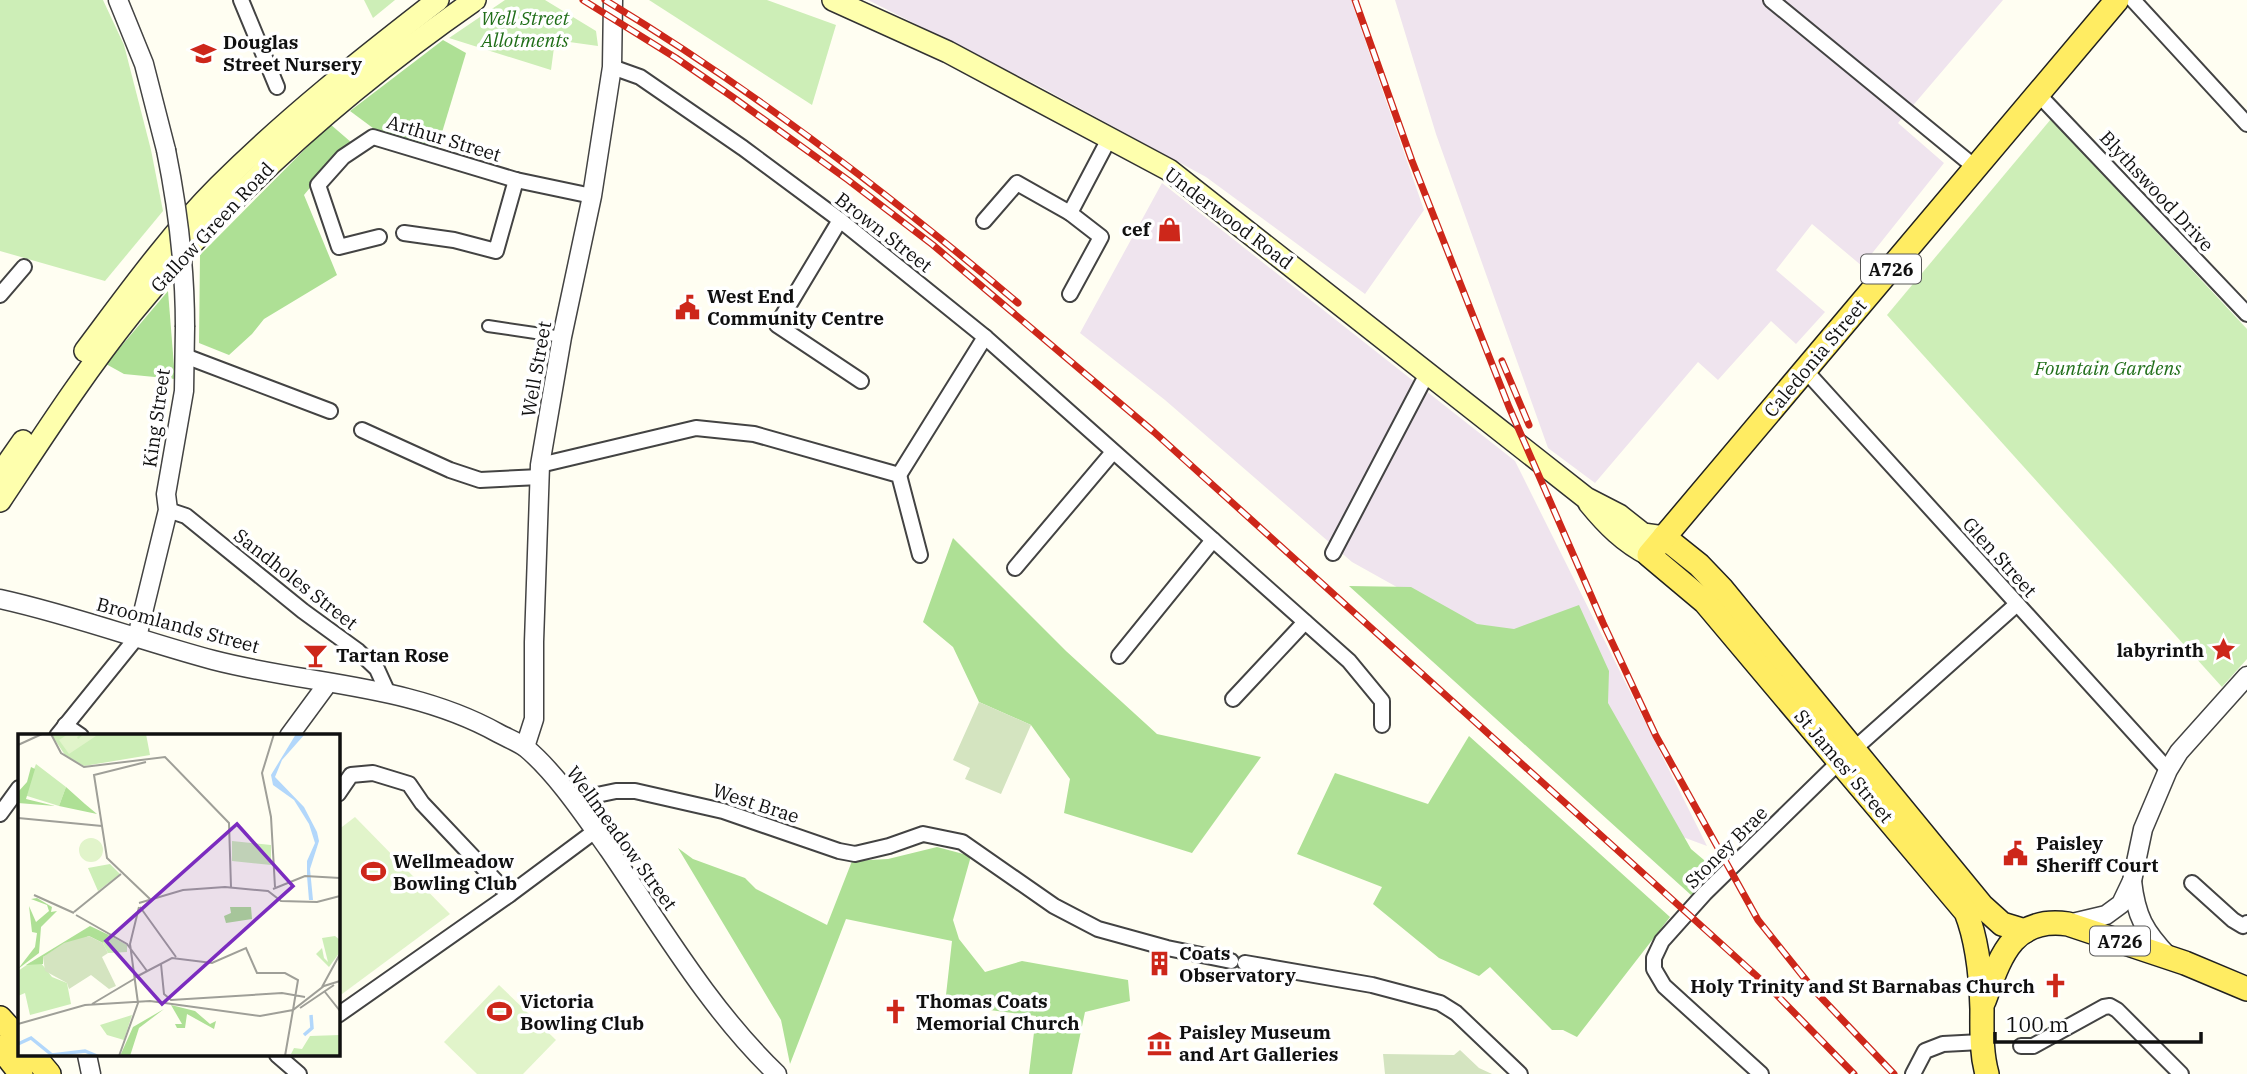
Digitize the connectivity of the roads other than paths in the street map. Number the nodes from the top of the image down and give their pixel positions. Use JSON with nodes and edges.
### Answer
{"nodes":[{"id":1,"x":118,"y":0,"type":"edge"},
{"id":2,"x":241,"y":0,"type":"edge"},
{"id":3,"x":438,"y":0,"type":"edge"},
{"id":4,"x":475,"y":0,"type":"edge"},
{"id":5,"x":613,"y":0,"type":"edge"},
{"id":6,"x":833,"y":0,"type":"edge"},
{"id":7,"x":1771,"y":0,"type":"edge"},
{"id":8,"x":2117,"y":0,"type":"edge"},
{"id":9,"x":2133,"y":0,"type":"edge"},
{"id":10,"x":612,"y":67,"type":"junction"},
{"id":11,"x":277,"y":87,"type":"dead end"},
{"id":12,"x":2038,"y":94,"type":"junction"},
{"id":13,"x":2247,"y":124,"type":"edge"},
{"id":14,"x":1110,"y":138,"type":"junction"},
{"id":15,"x":1976,"y":168,"type":"junction"},
{"id":16,"x":516,"y":180,"type":"junction"},
{"id":17,"x":592,"y":196,"type":"junction"},
{"id":18,"x":1070,"y":213,"type":"junction"},
{"id":19,"x":840,"y":220,"type":"junction"},
{"id":20,"x":984,"y":221,"type":"dead end"},
{"id":21,"x":404,"y":233,"type":"dead end"},
{"id":22,"x":379,"y":237,"type":"dead end"},
{"id":23,"x":24,"y":267,"type":"dead end"},
{"id":24,"x":0,"y":295,"type":"edge"},
{"id":25,"x":1070,"y":295,"type":"dead end"},
{"id":26,"x":2247,"y":314,"type":"edge"},
{"id":27,"x":488,"y":326,"type":"dead end"},
{"id":28,"x":562,"y":337,"type":"junction"},
{"id":29,"x":985,"y":337,"type":"junction"},
{"id":30,"x":185,"y":356,"type":"junction"},
{"id":31,"x":1805,"y":370,"type":"junction"},
{"id":32,"x":1428,"y":372,"type":"junction"},
{"id":33,"x":861,"y":380,"type":"dead end"},
{"id":34,"x":330,"y":411,"type":"dead end"},
{"id":35,"x":362,"y":430,"type":"dead end"},
{"id":36,"x":1113,"y":452,"type":"junction"},
{"id":37,"x":540,"y":471,"type":"junction"},
{"id":38,"x":0,"y":474,"type":"edge"},
{"id":39,"x":900,"y":475,"type":"junction"},
{"id":40,"x":0,"y":502,"type":"edge"},
{"id":41,"x":168,"y":510,"type":"junction"},
{"id":42,"x":1213,"y":540,"type":"junction"},
{"id":43,"x":1657,"y":546,"type":"junction"},
{"id":44,"x":1333,"y":553,"type":"dead end"},
{"id":45,"x":920,"y":555,"type":"dead end"},
{"id":46,"x":1015,"y":568,"type":"dead end"},
{"id":47,"x":0,"y":599,"type":"edge"},
{"id":48,"x":2017,"y":604,"type":"junction"},
{"id":49,"x":1305,"y":622,"type":"junction"},
{"id":50,"x":137,"y":637,"type":"junction"},
{"id":51,"x":1119,"y":656,"type":"dead end"},
{"id":52,"x":2247,"y":676,"type":"edge"},
{"id":53,"x":328,"y":684,"type":"junction"},
{"id":54,"x":387,"y":691,"type":"junction"},
{"id":55,"x":1233,"y":699,"type":"dead end"},
{"id":56,"x":1382,"y":725,"type":"dead end"},
{"id":57,"x":61,"y":731,"type":"edge"},
{"id":58,"x":290,"y":734,"type":"edge"},
{"id":59,"x":525,"y":747,"type":"junction"},
{"id":60,"x":1847,"y":756,"type":"junction"},
{"id":61,"x":2168,"y":770,"type":"junction"},
{"id":62,"x":18,"y":789,"type":"edge"},
{"id":63,"x":340,"y":791,"type":"edge"},
{"id":64,"x":573,"y":800,"type":"junction"},
{"id":65,"x":0,"y":814,"type":"edge"},
{"id":66,"x":595,"y":831,"type":"junction"},
{"id":67,"x":2132,"y":881,"type":"junction"},
{"id":68,"x":2192,"y":883,"type":"dead end"},
{"id":69,"x":509,"y":895,"type":"junction"},
{"id":70,"x":2068,"y":924,"type":"junction"},
{"id":71,"x":2245,"y":925,"type":"edge"},
{"id":72,"x":2025,"y":931,"type":"junction"},
{"id":73,"x":2171,"y":959,"type":"junction"},
{"id":74,"x":2247,"y":989,"type":"edge"},
{"id":75,"x":1982,"y":1007,"type":"junction"},
{"id":76,"x":340,"y":1014,"type":"edge"},
{"id":77,"x":0,"y":1018,"type":"edge"},
{"id":78,"x":18,"y":1038,"type":"edge"},
{"id":79,"x":1981,"y":1042,"type":"junction"},
{"id":80,"x":2021,"y":1046,"type":"dead end"},
{"id":81,"x":0,"y":1047,"type":"edge"},
{"id":82,"x":34,"y":1056,"type":"edge"},
{"id":83,"x":87,"y":1056,"type":"edge"},
{"id":84,"x":280,"y":1056,"type":"edge"},
{"id":85,"x":21,"y":1074,"type":"edge"},
{"id":86,"x":49,"y":1074,"type":"edge"},
{"id":87,"x":91,"y":1074,"type":"edge"},
{"id":88,"x":299,"y":1074,"type":"edge"},
{"id":89,"x":775,"y":1074,"type":"edge"},
{"id":90,"x":1520,"y":1074,"type":"edge"},
{"id":91,"x":1761,"y":1074,"type":"edge"},
{"id":92,"x":1913,"y":1074,"type":"edge"},
{"id":93,"x":1987,"y":1074,"type":"edge"},
{"id":94,"x":2180,"y":1074,"type":"edge"}],
"edges":[{"from":1,"to":30,"type":"street","name":"King Street","bridge":true},
{"from":2,"to":11,"type":"street"},
{"from":3,"to":38,"type":"main road","name":"Gallow Green Road"},
{"from":4,"to":40,"type":"main road","name":"Gallow Green Road"},
{"from":5,"to":10,"type":"street","name":"Well Street"},
{"from":6,"to":14,"type":"main road","name":"Underwood Road"},
{"from":7,"to":15,"type":"street"},
{"from":8,"to":12,"type":"main road","name":"Caledonia Street","number":"A726"},
{"from":9,"to":13,"type":"street"},
{"from":10,"to":17,"type":"street","name":"Well Street"},
{"from":10,"to":19,"type":"street","name":"Brown Street"},
{"from":12,"to":15,"type":"main road","name":"Caledonia Street","number":"A726"},
{"from":12,"to":26,"type":"street","name":"Blythswood Drive"},
{"from":14,"to":18,"type":"street"},
{"from":14,"to":32,"type":"main road","name":"Underwood Road"},
{"from":15,"to":31,"type":"main road","name":"Caledonia Street","number":"A726"},
{"from":16,"to":17,"type":"street","name":"Arthur Street"},
{"from":16,"to":21,"type":"street","name":"Arthur Street"},
{"from":16,"to":22,"type":"street","name":"Arthur Street"},
{"from":17,"to":28,"type":"street","name":"Well Street"},
{"from":18,"to":20,"type":"street"},
{"from":18,"to":25,"type":"street"},
{"from":19,"to":29,"type":"street","name":"Brown Street"},
{"from":19,"to":33,"type":"street"},
{"from":23,"to":24,"type":"street"},
{"from":27,"to":28,"type":"street"},
{"from":28,"to":37,"type":"street","name":"Well Street"},
{"from":29,"to":36,"type":"street","name":"Brown Street"},
{"from":29,"to":39,"type":"street"},
{"from":30,"to":34,"type":"street"},
{"from":30,"to":41,"type":"street","name":"King Street"},
{"from":31,"to":43,"type":"main road","name":"Caledonia Street","number":"A726"},
{"from":31,"to":48,"type":"street","name":"Glen Street"},
{"from":32,"to":43,"type":"main road","name":"Underwood Road"},
{"from":32,"to":44,"type":"street"},
{"from":35,"to":37,"type":"street"},
{"from":36,"to":42,"type":"street","name":"Brown Street"},
{"from":36,"to":46,"type":"street"},
{"from":37,"to":39,"type":"street"},
{"from":37,"to":59,"type":"street","name":"Well Street"},
{"from":39,"to":45,"type":"street"},
{"from":41,"to":50,"type":"street","name":"King Street"},
{"from":41,"to":54,"type":"street","name":"Sandholes Street"},
{"from":42,"to":49,"type":"street","name":"Brown Street"},
{"from":42,"to":51,"type":"street"},
{"from":43,"to":60,"type":"main road","name":"St James' Street"},
{"from":47,"to":50,"type":"street","name":"Broomlands Street"},
{"from":48,"to":60,"type":"street","name":"Stoney Brae"},
{"from":48,"to":61,"type":"street","name":"Glen Street"},
{"from":49,"to":55,"type":"street"},
{"from":49,"to":56,"type":"street","name":"Brown Street"},
{"from":50,"to":53,"type":"street","name":"Broomlands Street"},
{"from":50,"to":57,"type":"street"},
{"from":52,"to":61,"type":"street"},
{"from":53,"to":54,"type":"street","name":"Broomlands Street"},
{"from":53,"to":58,"type":"street"},
{"from":54,"to":59,"type":"street","name":"Wellmeadow Street"},
{"from":59,"to":64,"type":"street","name":"Wellmeadow Street"},
{"from":60,"to":72,"type":"main road","name":"St James' Street"},
{"from":60,"to":75,"type":"main road","name":"St James' Street"},
{"from":60,"to":91,"type":"street","name":"Stoney Brae"},
{"from":61,"to":67,"type":"street"},
{"from":62,"to":65,"type":"street"},
{"from":63,"to":69,"type":"street"},
{"from":64,"to":66,"type":"street","name":"Wellmeadow Street"},
{"from":64,"to":90,"type":"street","name":"West Brae"},
{"from":66,"to":69,"type":"street"},
{"from":66,"to":89,"type":"street","name":"Wellmeadow Street"},
{"from":67,"to":70,"type":"street"},
{"from":67,"to":73,"type":"street"},
{"from":68,"to":71,"type":"street"},
{"from":69,"to":76,"type":"street"},
{"from":70,"to":72,"type":"main road","number":"A726"},
{"from":70,"to":73,"type":"main road","number":"A726"},
{"from":72,"to":75,"type":"main road"},
{"from":73,"to":74,"type":"main road","number":"A726"},
{"from":75,"to":79,"type":"main road"},
{"from":77,"to":78,"type":"main road"},
{"from":79,"to":92,"type":"street"},
{"from":79,"to":93,"type":"main road"},
{"from":80,"to":94,"type":"street"},
{"from":81,"to":85,"type":"main road"},
{"from":82,"to":86,"type":"main road"},
{"from":83,"to":87,"type":"street"},
{"from":84,"to":88,"type":"street"}]}
